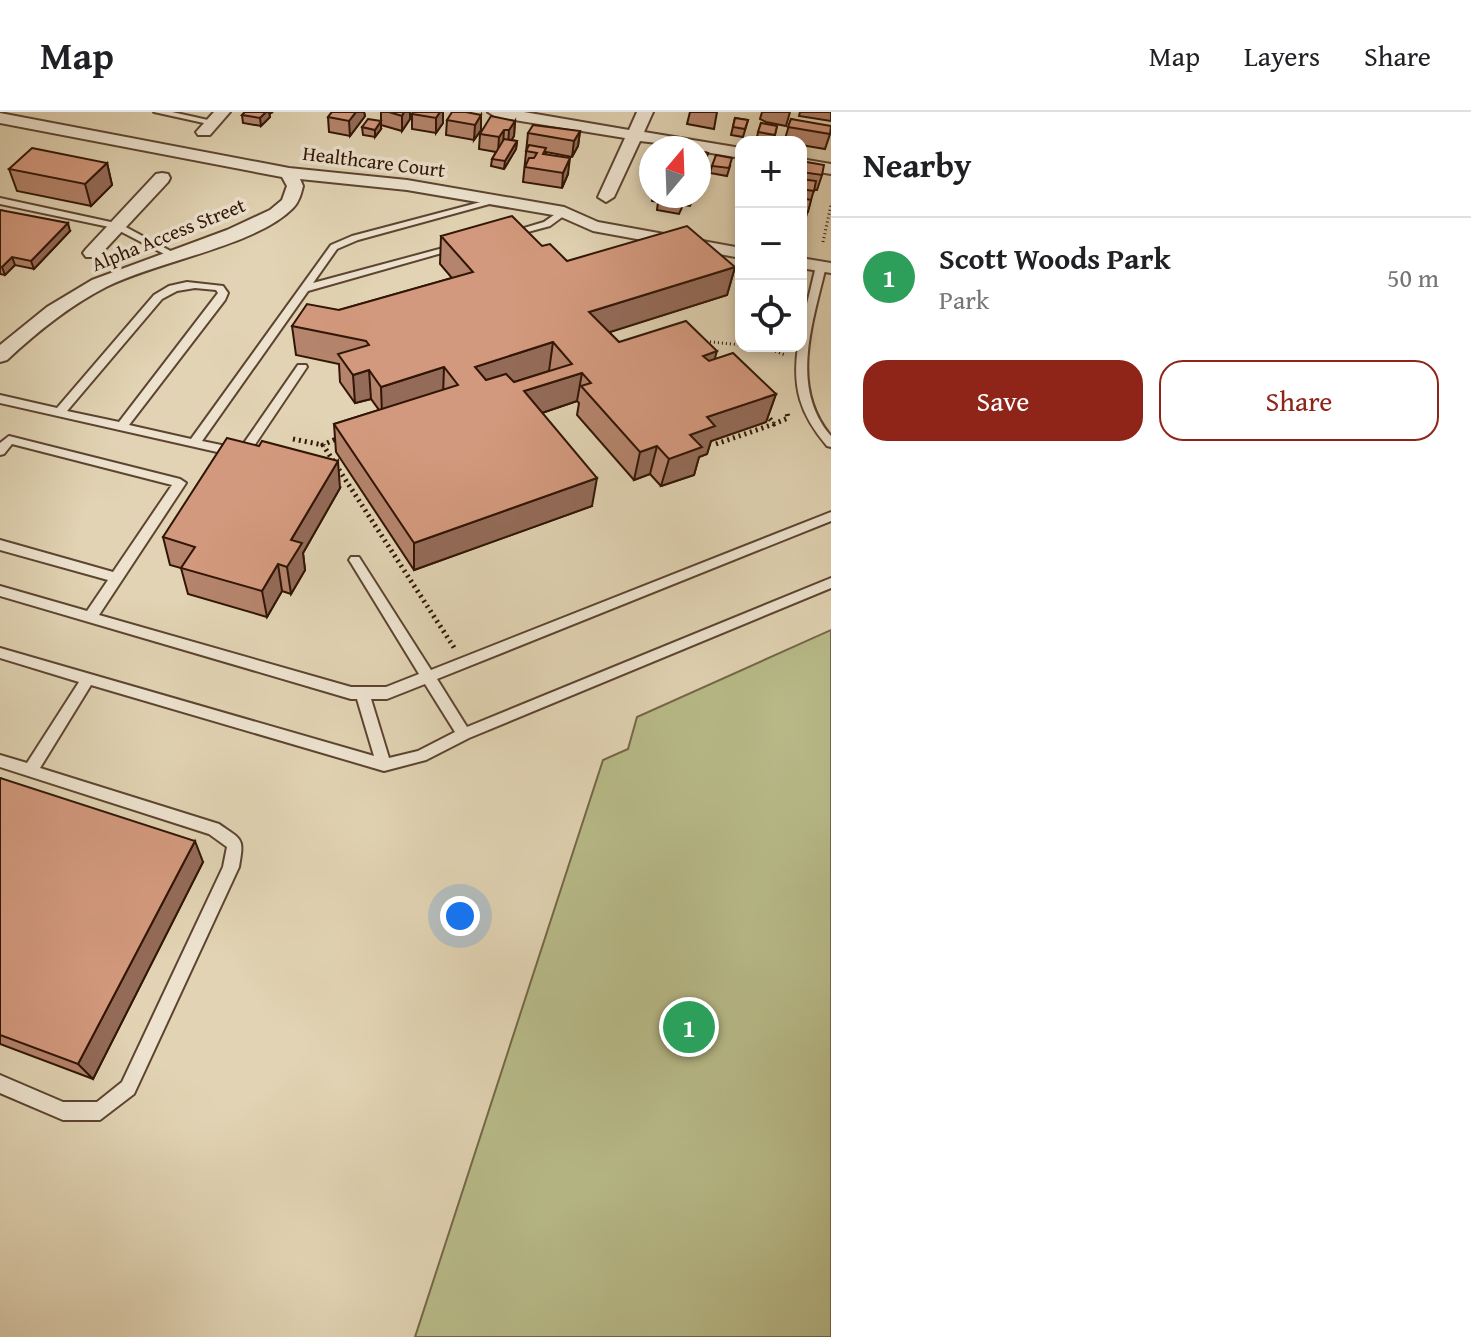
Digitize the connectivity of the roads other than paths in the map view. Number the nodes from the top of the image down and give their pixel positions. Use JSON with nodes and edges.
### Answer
{"nodes":[{"id":1,"x":158,"y":112,"type":"edge"},
{"id":2,"x":496,"y":112,"type":"edge"},
{"id":3,"x":645,"y":112,"type":"edge"},
{"id":4,"x":0,"y":118,"type":"edge"},
{"id":5,"x":213,"y":122,"type":"edge"},
{"id":6,"x":635,"y":136,"type":"junction"},
{"id":7,"x":735,"y":152,"type":"edge"},
{"id":8,"x":807,"y":165,"type":"edge"},
{"id":9,"x":831,"y":169,"type":"edge"},
{"id":10,"x":289,"y":173,"type":"junction"},
{"id":11,"x":162,"y":178,"type":"dead end"},
{"id":12,"x":606,"y":197,"type":"dead end"},
{"id":13,"x":499,"y":200,"type":"junction"},
{"id":14,"x":0,"y":201,"type":"edge"},
{"id":15,"x":564,"y":212,"type":"junction"},
{"id":16,"x":117,"y":226,"type":"junction"},
{"id":17,"x":495,"y":238,"type":"edge"},
{"id":18,"x":468,"y":245,"type":"edge"},
{"id":19,"x":735,"y":252,"type":"edge"},
{"id":20,"x":92,"y":253,"type":"dead end"},
{"id":21,"x":173,"y":255,"type":"junction"},
{"id":22,"x":826,"y":267,"type":"edge"},
{"id":23,"x":304,"y":289,"type":"junction"},
{"id":24,"x":0,"y":356,"type":"edge"},
{"id":25,"x":302,"y":367,"type":"dead end"},
{"id":26,"x":0,"y":399,"type":"edge"},
{"id":27,"x":60,"y":412,"type":"junction"},
{"id":28,"x":122,"y":426,"type":"junction"},
{"id":29,"x":829,"y":437,"type":"edge"},
{"id":30,"x":194,"y":443,"type":"junction"},
{"id":31,"x":0,"y":451,"type":"edge"},
{"id":32,"x":831,"y":516,"type":"edge"},
{"id":33,"x":0,"y":545,"type":"edge"},
{"id":34,"x":355,"y":560,"type":"dead end"},
{"id":35,"x":116,"y":578,"type":"junction"},
{"id":36,"x":831,"y":583,"type":"edge"},
{"id":37,"x":0,"y":591,"type":"edge"},
{"id":38,"x":90,"y":617,"type":"junction"},
{"id":39,"x":0,"y":653,"type":"edge"},
{"id":40,"x":428,"y":678,"type":"junction"},
{"id":41,"x":88,"y":679,"type":"junction"},
{"id":42,"x":363,"y":694,"type":"junction"},
{"id":43,"x":464,"y":734,"type":"junction"},
{"id":44,"x":0,"y":761,"type":"edge"},
{"id":45,"x":384,"y":765,"type":"junction"},
{"id":46,"x":30,"y":771,"type":"junction"},
{"id":47,"x":0,"y":1084,"type":"edge"}],
"edges":[{"from":1,"to":5,"type":"lane"},
{"from":2,"to":6,"type":"street"},
{"from":3,"to":6,"type":"street"},
{"from":4,"to":10,"type":"street","name":"Healthcare Court"},
{"from":6,"to":7,"type":"street"},
{"from":6,"to":12,"type":"street"},
{"from":8,"to":9,"type":"street"},
{"from":10,"to":13,"type":"street","name":"Healthcare Court"},
{"from":10,"to":21,"type":"street","name":"Alpha Access Street"},
{"from":11,"to":16,"type":"street"},
{"from":13,"to":15,"type":"street","name":"Healthcare Court"},
{"from":13,"to":23,"type":"lane"},
{"from":14,"to":16,"type":"lane"},
{"from":15,"to":17,"type":"lane"},
{"from":15,"to":19,"type":"street","name":"Healthcare Court"},
{"from":16,"to":20,"type":"street"},
{"from":16,"to":21,"type":"lane"},
{"from":18,"to":23,"type":"lane"},
{"from":21,"to":24,"type":"street","name":"Alpha Access Street"},
{"from":22,"to":29,"type":"lane"},
{"from":23,"to":30,"type":"lane"},
{"from":25,"to":30,"type":"lane"},
{"from":26,"to":27,"type":"lane"},
{"from":27,"to":28,"type":"lane"},
{"from":27,"to":28,"type":"lane"},
{"from":28,"to":30,"type":"lane"},
{"from":31,"to":35,"type":"lane"},
{"from":32,"to":40,"type":"lane"},
{"from":33,"to":35,"type":"lane"},
{"from":34,"to":40,"type":"lane"},
{"from":35,"to":38,"type":"lane"},
{"from":36,"to":43,"type":"lane"},
{"from":37,"to":38,"type":"lane"},
{"from":38,"to":42,"type":"lane"},
{"from":39,"to":41,"type":"lane"},
{"from":40,"to":42,"type":"lane"},
{"from":40,"to":43,"type":"lane"},
{"from":41,"to":45,"type":"lane"},
{"from":41,"to":46,"type":"lane"},
{"from":42,"to":45,"type":"lane"},
{"from":43,"to":45,"type":"lane"},
{"from":44,"to":46,"type":"lane"},
{"from":46,"to":47,"type":"lane"}]}
